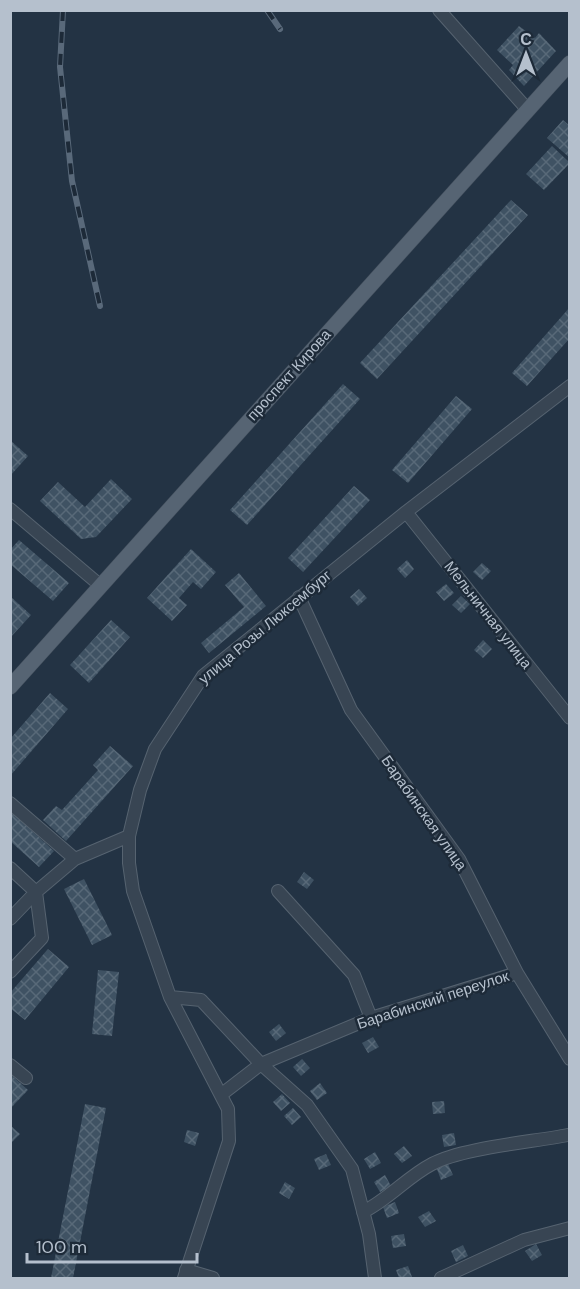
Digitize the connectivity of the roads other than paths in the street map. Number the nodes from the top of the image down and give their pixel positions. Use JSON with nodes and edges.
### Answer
{"nodes":[{"id":1,"x":439,"y":10,"type":"edge"},
{"id":2,"x":570,"y":63,"type":"edge"},
{"id":3,"x":527,"y":109,"type":"junction"},
{"id":4,"x":570,"y":386,"type":"edge"},
{"id":5,"x":10,"y":508,"type":"edge"},
{"id":6,"x":406,"y":512,"type":"junction"},
{"id":7,"x":101,"y":586,"type":"junction"},
{"id":8,"x":299,"y":597,"type":"junction"},
{"id":9,"x":10,"y":687,"type":"edge"},
{"id":10,"x":570,"y":718,"type":"edge"},
{"id":11,"x":10,"y":803,"type":"edge"},
{"id":12,"x":129,"y":837,"type":"junction"},
{"id":13,"x":75,"y":859,"type":"junction"},
{"id":14,"x":10,"y":868,"type":"edge"},
{"id":15,"x":278,"y":891,"type":"dead end"},
{"id":16,"x":36,"y":892,"type":"junction"},
{"id":17,"x":10,"y":919,"type":"edge"},
{"id":18,"x":10,"y":972,"type":"edge"},
{"id":19,"x":517,"y":973,"type":"junction"},
{"id":20,"x":170,"y":997,"type":"junction"},
{"id":21,"x":371,"y":1018,"type":"junction"},
{"id":22,"x":570,"y":1059,"type":"edge"},
{"id":23,"x":261,"y":1064,"type":"junction"},
{"id":24,"x":10,"y":1065,"type":"edge"},
{"id":25,"x":26,"y":1078,"type":"dead end"},
{"id":26,"x":222,"y":1094,"type":"junction"},
{"id":27,"x":568,"y":1135,"type":"dead end"},
{"id":28,"x":363,"y":1212,"type":"junction"},
{"id":29,"x":570,"y":1228,"type":"edge"},
{"id":30,"x":185,"y":1274,"type":"edge"},
{"id":31,"x":213,"y":1278,"type":"edge"},
{"id":32,"x":375,"y":1278,"type":"edge"},
{"id":33,"x":441,"y":1278,"type":"edge"}],
"edges":[{"from":1,"to":3,"type":"street"},
{"from":2,"to":3,"type":"main road","name":"проспект Кирова"},
{"from":3,"to":7,"type":"main road","name":"проспект Кирова"},
{"from":4,"to":6,"type":"street","name":"улица Розы Люксембург"},
{"from":5,"to":7,"type":"street"},
{"from":6,"to":8,"type":"street","name":"улица Розы Люксембург"},
{"from":6,"to":10,"type":"street","name":"Мельничная улица"},
{"from":7,"to":9,"type":"main road","name":"проспект Кирова"},
{"from":8,"to":12,"type":"street","name":"улица Розы Люксембург"},
{"from":8,"to":19,"type":"street","name":"Барабинская улица"},
{"from":11,"to":13,"type":"street"},
{"from":12,"to":13,"type":"street"},
{"from":12,"to":20,"type":"street","name":"улица Розы Люксембург"},
{"from":13,"to":16,"type":"street"},
{"from":14,"to":16,"type":"street"},
{"from":15,"to":21,"type":"street"},
{"from":16,"to":17,"type":"street"},
{"from":16,"to":18,"type":"street"},
{"from":19,"to":21,"type":"street","name":"Барабинский переулок"},
{"from":19,"to":22,"type":"street","name":"Барабинская улица"},
{"from":20,"to":23,"type":"street"},
{"from":20,"to":26,"type":"street","name":"улица Розы Люксембург"},
{"from":21,"to":23,"type":"street","name":"Барабинский переулок"},
{"from":23,"to":26,"type":"street","name":"Барабинский переулок"},
{"from":23,"to":28,"type":"street"},
{"from":24,"to":25,"type":"street"},
{"from":26,"to":30,"type":"street","name":"улица Розы Люксембург"},
{"from":27,"to":28,"type":"street"},
{"from":28,"to":32,"type":"street"},
{"from":29,"to":33,"type":"street"},
{"from":30,"to":31,"type":"street"}]}
